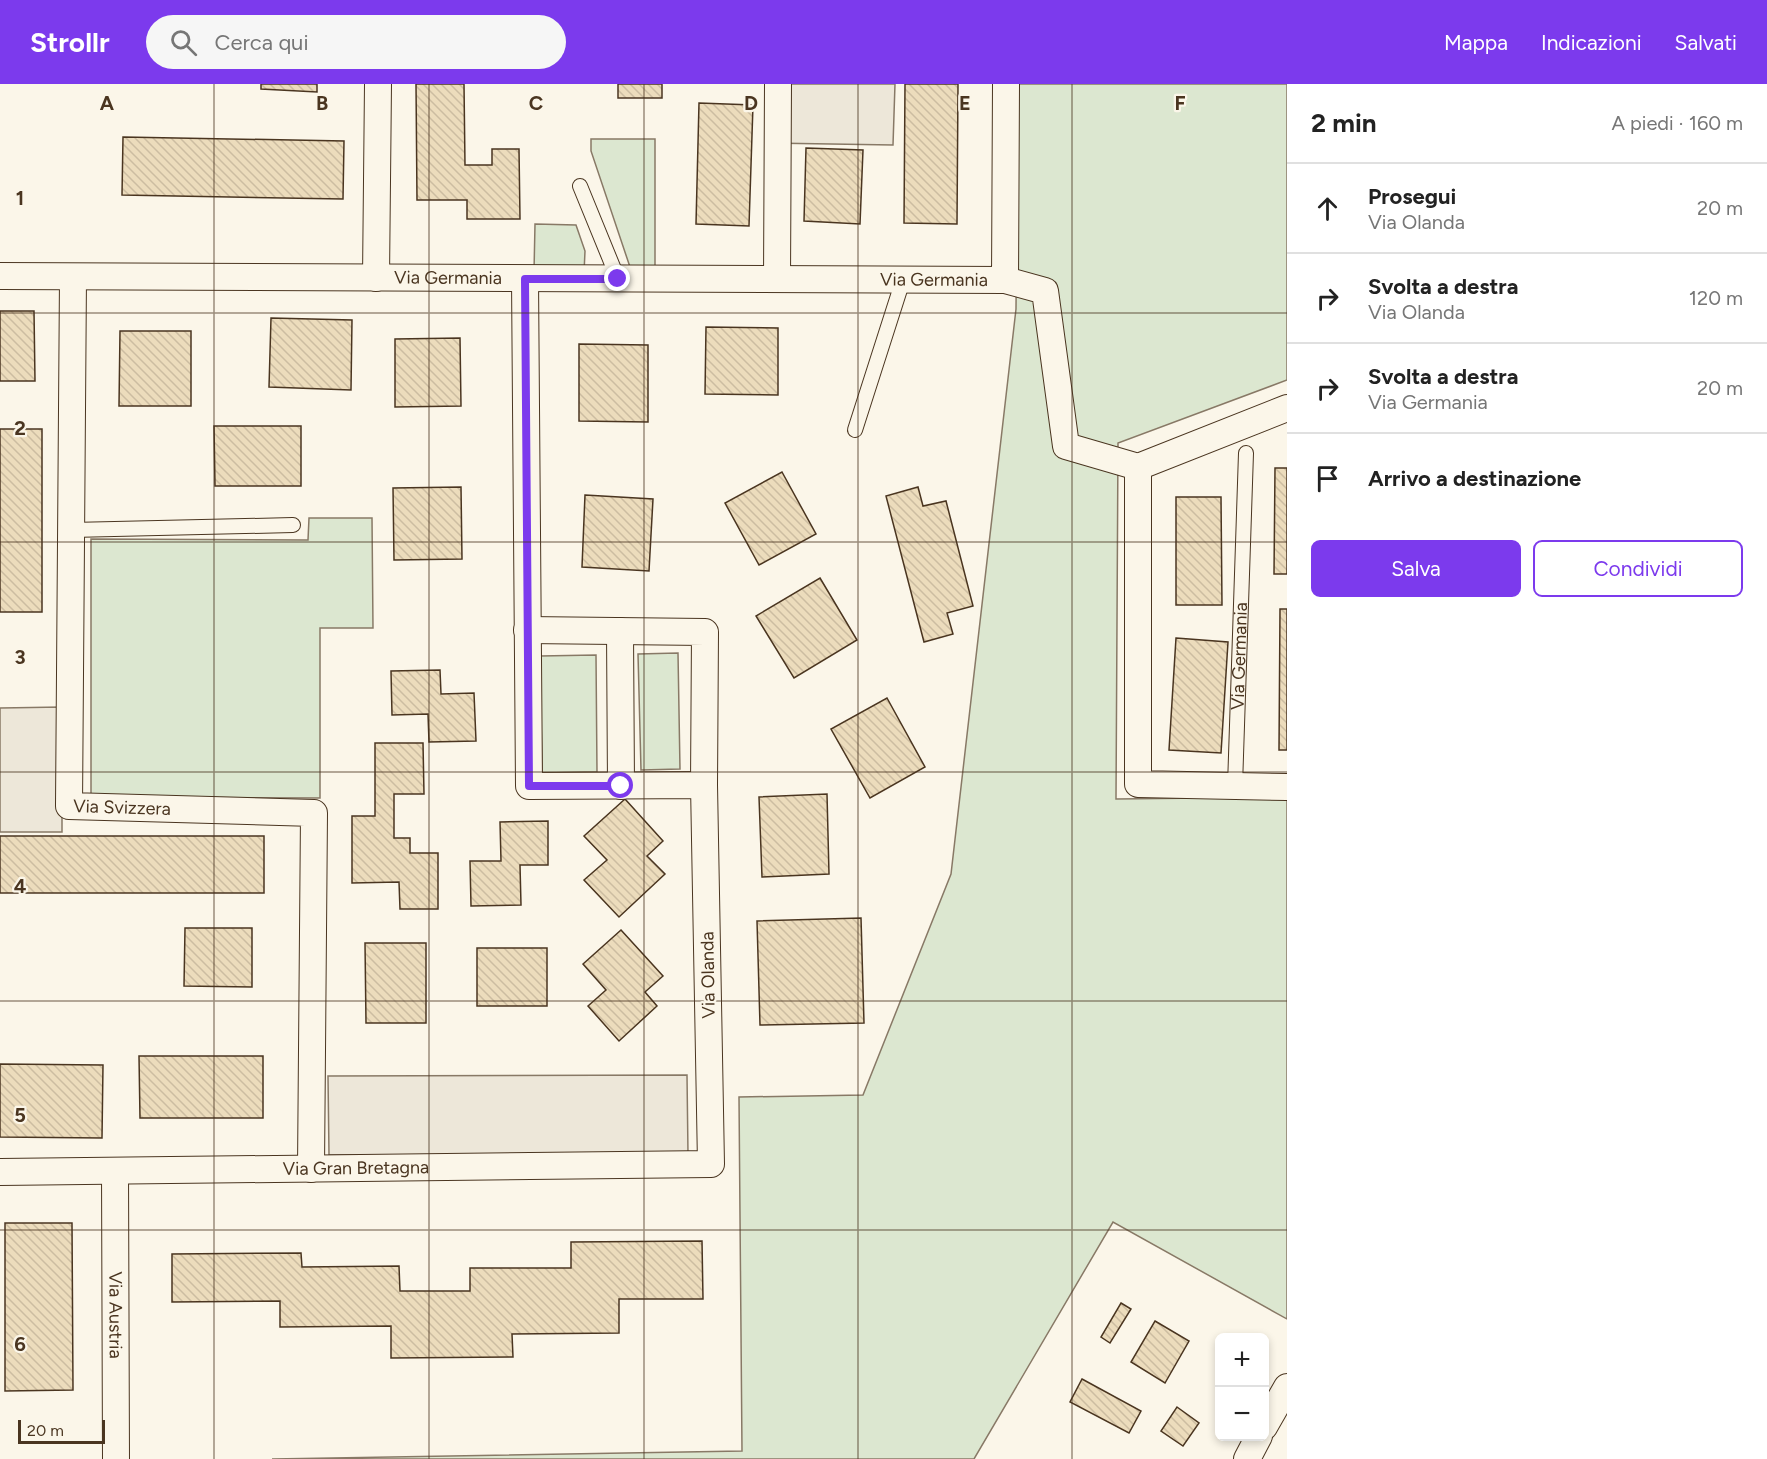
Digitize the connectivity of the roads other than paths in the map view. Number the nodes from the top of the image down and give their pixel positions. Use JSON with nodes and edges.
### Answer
{"nodes":[{"id":1,"x":378,"y":84,"type":"edge"},
{"id":2,"x":778,"y":84,"type":"edge"},
{"id":3,"x":1006,"y":84,"type":"edge"},
{"id":4,"x":580,"y":186,"type":"dead end"},
{"id":5,"x":0,"y":276,"type":"edge"},
{"id":6,"x":73,"y":277,"type":"junction"},
{"id":7,"x":376,"y":278,"type":"junction"},
{"id":8,"x":525,"y":279,"type":"junction"},
{"id":9,"x":618,"y":279,"type":"junction"},
{"id":10,"x":777,"y":279,"type":"junction"},
{"id":11,"x":903,"y":280,"type":"junction"},
{"id":12,"x":1005,"y":280,"type":"junction"},
{"id":13,"x":1287,"y":408,"type":"edge"},
{"id":14,"x":855,"y":430,"type":"dead end"},
{"id":15,"x":1246,"y":453,"type":"dead end"},
{"id":16,"x":1138,"y":467,"type":"junction"},
{"id":17,"x":293,"y":525,"type":"dead end"},
{"id":18,"x":70,"y":530,"type":"junction"},
{"id":19,"x":527,"y":630,"type":"junction"},
{"id":20,"x":620,"y":631,"type":"junction"},
{"id":21,"x":704,"y":785,"type":"junction"},
{"id":22,"x":621,"y":786,"type":"junction"},
{"id":23,"x":1235,"y":786,"type":"junction"},
{"id":24,"x":1287,"y":787,"type":"edge"},
{"id":25,"x":711,"y":1164,"type":"joint"},
{"id":26,"x":311,"y":1169,"type":"junction"},
{"id":27,"x":116,"y":1171,"type":"junction"},
{"id":28,"x":0,"y":1172,"type":"edge"},
{"id":29,"x":1287,"y":1387,"type":"edge"},
{"id":30,"x":1269,"y":1418,"type":"edge"},
{"id":31,"x":1257,"y":1441,"type":"edge"},
{"id":32,"x":116,"y":1459,"type":"edge"},
{"id":33,"x":1247,"y":1459,"type":"edge"}],
"edges":[{"from":1,"to":7,"type":"street"},
{"from":2,"to":10,"type":"street"},
{"from":3,"to":12,"type":"street","name":"Via Germania"},
{"from":4,"to":9,"type":"lane"},
{"from":5,"to":6,"type":"street","name":"Via Germania"},
{"from":6,"to":7,"type":"street","name":"Via Germania"},
{"from":6,"to":18,"type":"street","name":"Via Svizzera"},
{"from":7,"to":8,"type":"street","name":"Via Germania"},
{"from":8,"to":9,"type":"street","name":"Via Germania"},
{"from":8,"to":19,"type":"street"},
{"from":9,"to":10,"type":"street","name":"Via Germania"},
{"from":10,"to":11,"type":"street","name":"Via Germania"},
{"from":11,"to":12,"type":"street","name":"Via Germania"},
{"from":11,"to":14,"type":"lane"},
{"from":12,"to":16,"type":"street","name":"Via Germania"},
{"from":13,"to":16,"type":"street"},
{"from":15,"to":23,"type":"lane","name":"Via Germania"},
{"from":16,"to":23,"type":"street"},
{"from":17,"to":18,"type":"lane"},
{"from":18,"to":26,"type":"street","name":"Via Svizzera"},
{"from":19,"to":20,"type":"street","name":"Via Olanda"},
{"from":19,"to":22,"type":"street"},
{"from":20,"to":21,"type":"street","name":"Via Olanda"},
{"from":20,"to":22,"type":"street"},
{"from":21,"to":22,"type":"street"},
{"from":21,"to":25,"type":"street","name":"Via Olanda"},
{"from":23,"to":24,"type":"street"},
{"from":25,"to":26,"type":"street","name":"Via Gran Bretagna"},
{"from":26,"to":27,"type":"street","name":"Via Gran Bretagna"},
{"from":27,"to":28,"type":"street","name":"Via Gran Bretagna"},
{"from":27,"to":32,"type":"street","name":"Via Austria"},
{"from":29,"to":30,"type":"street"},
{"from":31,"to":33,"type":"street"}]}
